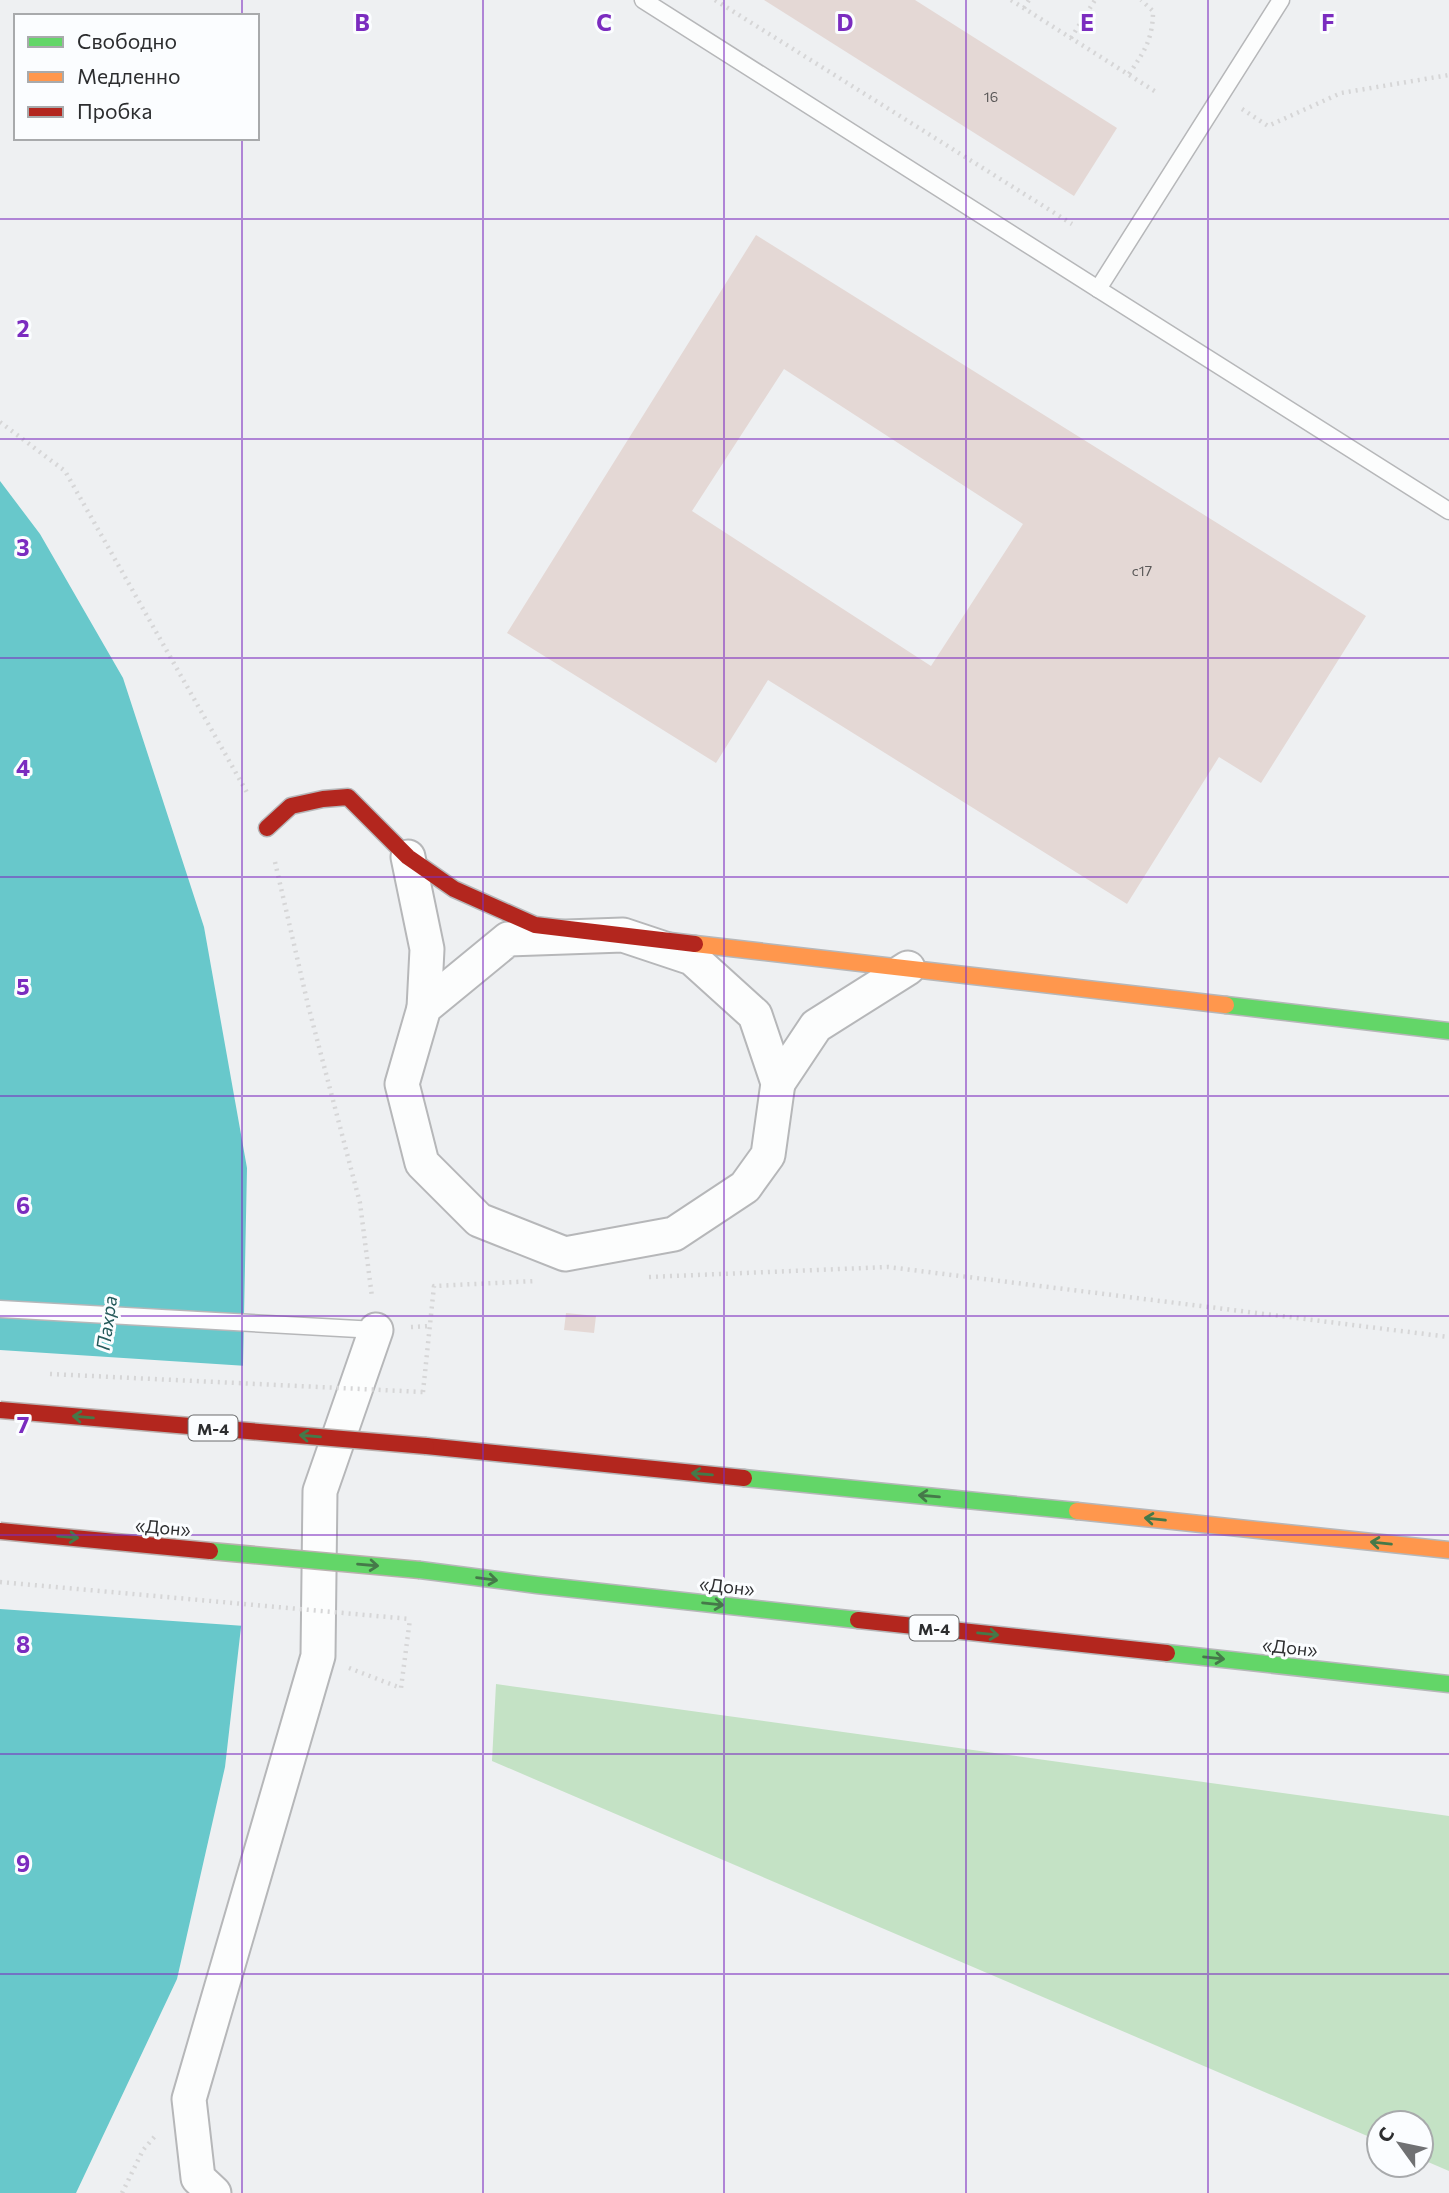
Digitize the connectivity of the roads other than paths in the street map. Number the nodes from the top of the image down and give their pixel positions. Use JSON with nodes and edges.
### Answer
{"nodes":[{"id":1,"x":643,"y":0,"type":"edge"},
{"id":2,"x":1281,"y":0,"type":"edge"},
{"id":3,"x":1098,"y":289,"type":"junction"},
{"id":4,"x":1449,"y":511,"type":"edge"},
{"id":5,"x":267,"y":828,"type":"dead end"},
{"id":6,"x":408,"y":857,"type":"junction"},
{"id":7,"x":623,"y":935,"type":"junction"},
{"id":8,"x":908,"y":968,"type":"junction"},
{"id":9,"x":424,"y":1008,"type":"junction"},
{"id":10,"x":1449,"y":1031,"type":"edge"},
{"id":11,"x":778,"y":1083,"type":"junction"},
{"id":12,"x":0,"y":1309,"type":"edge"},
{"id":13,"x":376,"y":1330,"type":"joint"},
{"id":14,"x":0,"y":1410,"type":"edge"},
{"id":15,"x":0,"y":1531,"type":"edge"},
{"id":16,"x":1449,"y":1550,"type":"edge"},
{"id":17,"x":1449,"y":1684,"type":"edge"},
{"id":18,"x":214,"y":2193,"type":"edge"}],
"edges":[{"from":1,"to":3,"type":"lane"},
{"from":2,"to":3,"type":"lane"},
{"from":3,"to":4,"type":"lane"},
{"from":5,"to":6,"type":"main road"},
{"from":6,"to":7,"type":"main road"},
{"from":6,"to":9,"type":"street"},
{"from":7,"to":8,"type":"main road"},
{"from":7,"to":9,"type":"street"},
{"from":7,"to":11,"type":"street"},
{"from":8,"to":10,"type":"main road"},
{"from":8,"to":11,"type":"street"},
{"from":9,"to":11,"type":"street"},
{"from":12,"to":13,"type":"lane"},
{"from":13,"to":18,"type":"street"},
{"from":16,"to":14,"type":"main road","number":"М-4","one_way":true,"bridge":true},
{"from":15,"to":17,"type":"main road","name":"«Дон»","number":"М-4","one_way":true,"bridge":true}]}
